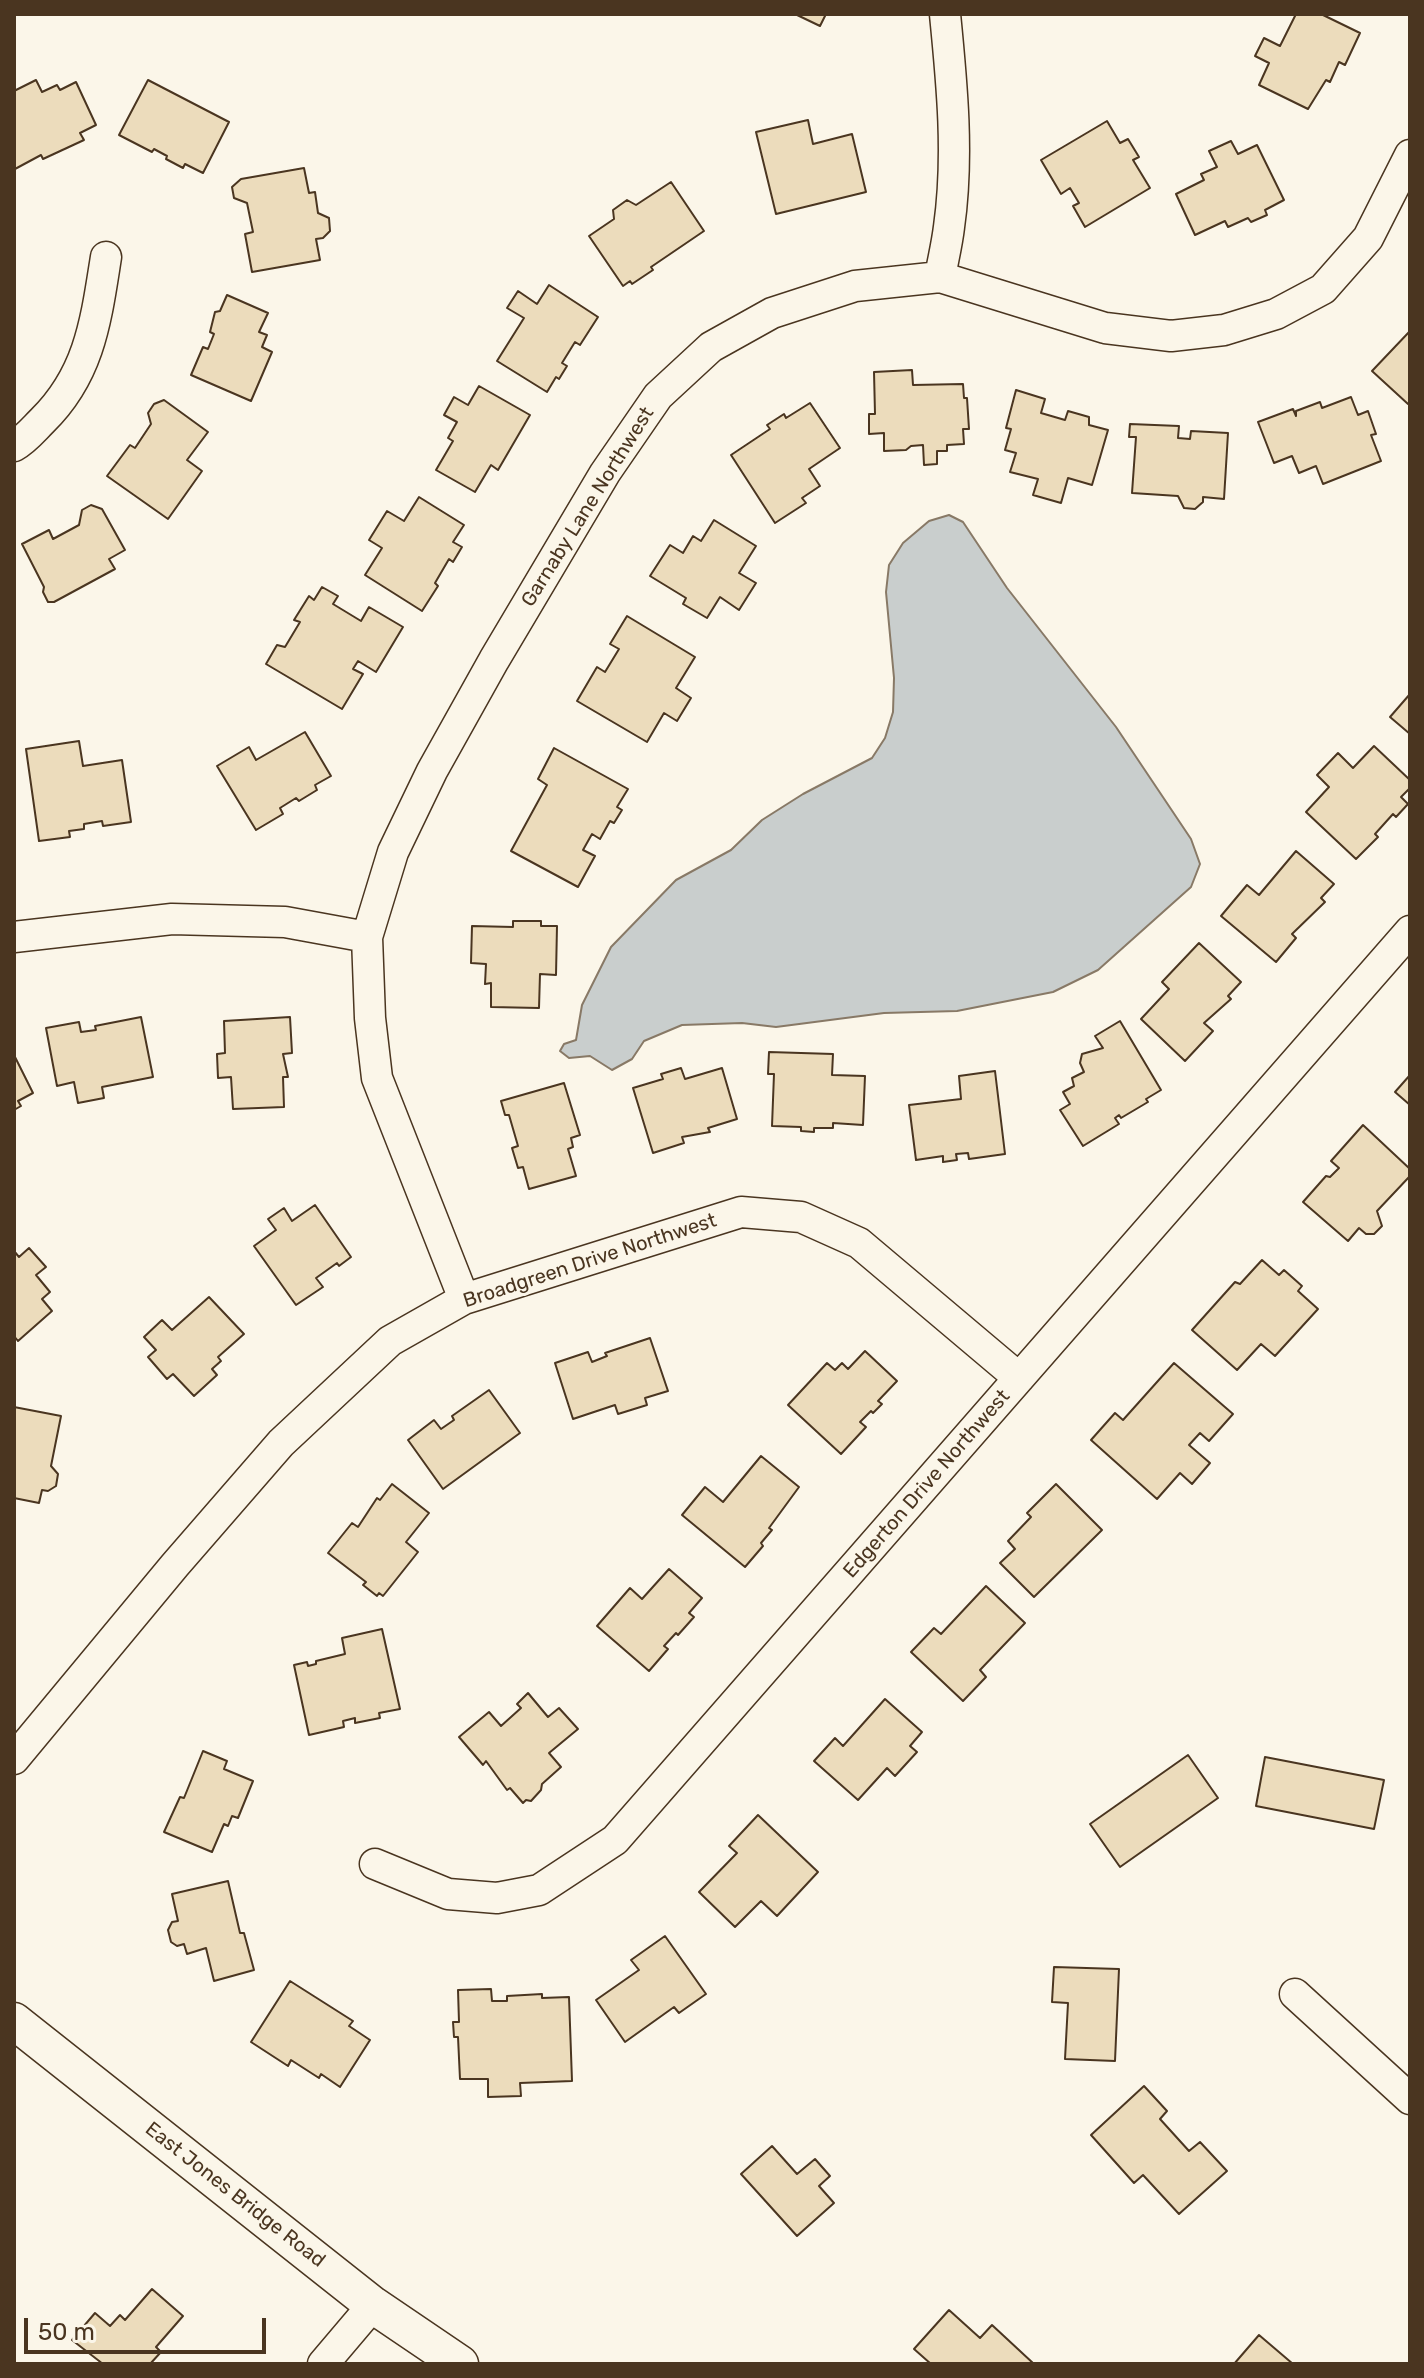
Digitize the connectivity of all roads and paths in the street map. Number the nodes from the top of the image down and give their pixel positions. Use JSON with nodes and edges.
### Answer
{"nodes":[{"id":1,"x":945,"y":14,"type":"edge"},
{"id":2,"x":1410,"y":155,"type":"edge"},
{"id":3,"x":106,"y":257,"type":"dead end"},
{"id":4,"x":940,"y":277,"type":"junction"},
{"id":5,"x":14,"y":446,"type":"edge"},
{"id":6,"x":1410,"y":931,"type":"edge"},
{"id":7,"x":14,"y":937,"type":"edge"},
{"id":8,"x":367,"y":937,"type":"junction"},
{"id":9,"x":464,"y":1299,"type":"junction"},
{"id":10,"x":1019,"y":1378,"type":"junction"},
{"id":11,"x":14,"y":1759,"type":"edge"},
{"id":12,"x":375,"y":1864,"type":"dead end"},
{"id":13,"x":1295,"y":1994,"type":"dead end"},
{"id":14,"x":14,"y":2021,"type":"edge"},
{"id":15,"x":1410,"y":2099,"type":"edge"},
{"id":16,"x":373,"y":2305,"type":"junction"},
{"id":17,"x":323,"y":2364,"type":"edge"},
{"id":18,"x":460,"y":2364,"type":"edge"}],
"edges":[{"from":1,"to":4,"type":"street"},
{"from":2,"to":4,"type":"street","name":"Garnaby Lane Northwest"},
{"from":3,"to":5,"type":"street"},
{"from":4,"to":8,"type":"street","name":"Garnaby Lane Northwest"},
{"from":6,"to":10,"type":"street","name":"Edgerton Drive Northwest"},
{"from":7,"to":8,"type":"street"},
{"from":8,"to":9,"type":"street","name":"Garnaby Lane Northwest"},
{"from":9,"to":10,"type":"street","name":"Broadgreen Drive Northwest"},
{"from":9,"to":11,"type":"street","name":"Broadgreen Drive Northwest"},
{"from":10,"to":12,"type":"street","name":"Edgerton Drive Northwest"},
{"from":13,"to":15,"type":"street"},
{"from":14,"to":16,"type":"street","name":"East Jones Bridge Road"},
{"from":16,"to":17,"type":"street"},
{"from":16,"to":18,"type":"street","name":"East Jones Bridge Road"}]}
